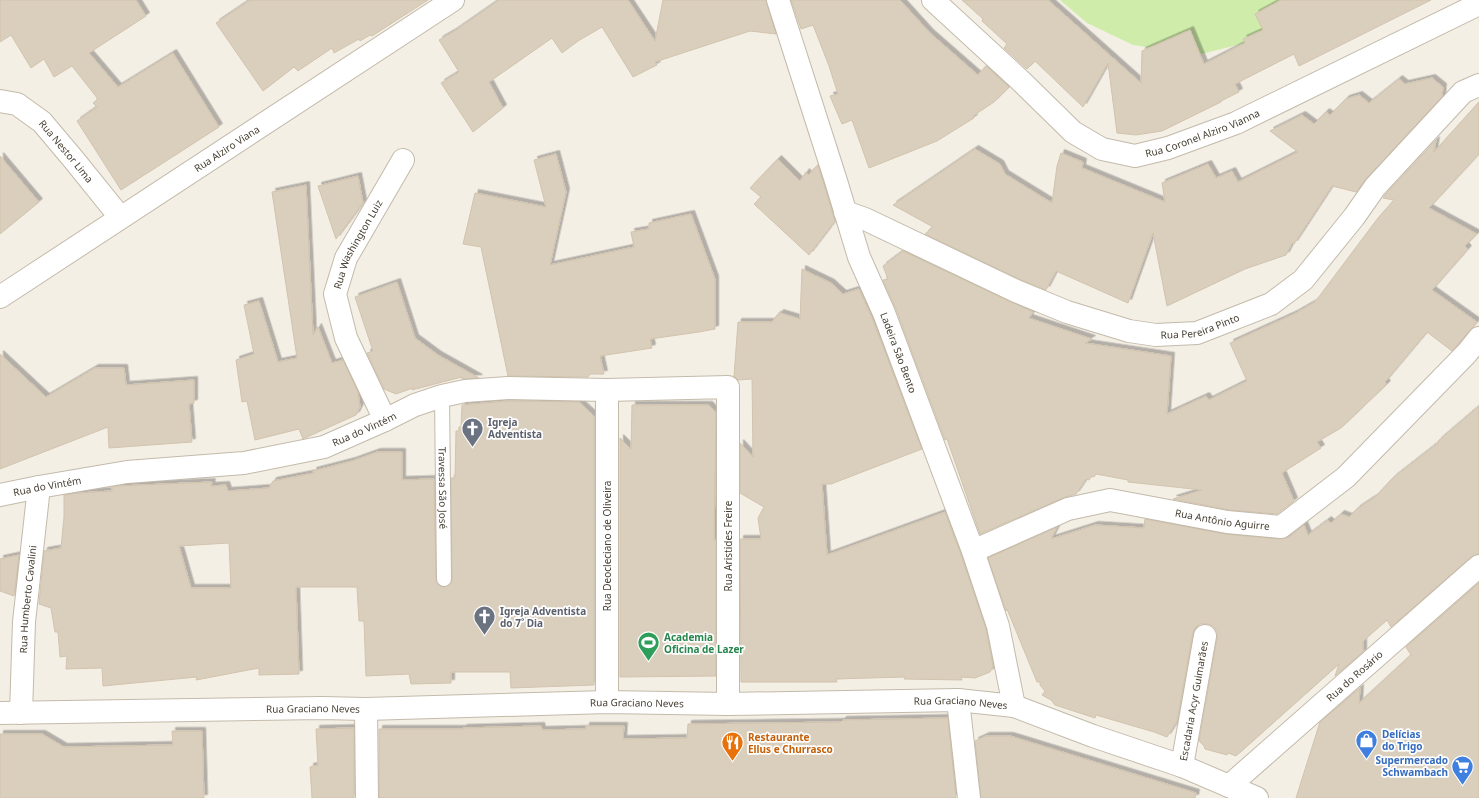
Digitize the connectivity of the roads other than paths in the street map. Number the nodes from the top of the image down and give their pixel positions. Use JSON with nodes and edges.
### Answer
{"nodes":[{"id":1,"x":453,"y":0,"type":"edge"},
{"id":2,"x":778,"y":0,"type":"edge"},
{"id":3,"x":934,"y":0,"type":"edge"},
{"id":4,"x":1479,"y":4,"type":"edge"},
{"id":5,"x":1479,"y":85,"type":"edge"},
{"id":6,"x":0,"y":101,"type":"edge"},
{"id":7,"x":402,"y":160,"type":"dead end"},
{"id":8,"x":845,"y":212,"type":"junction"},
{"id":9,"x":120,"y":217,"type":"junction"},
{"id":10,"x":0,"y":297,"type":"edge"},
{"id":11,"x":1479,"y":338,"type":"edge"},
{"id":12,"x":728,"y":387,"type":"joint"},
{"id":13,"x":607,"y":390,"type":"junction"},
{"id":14,"x":442,"y":396,"type":"junction"},
{"id":15,"x":385,"y":420,"type":"junction"},
{"id":16,"x":39,"y":487,"type":"junction"},
{"id":17,"x":0,"y":495,"type":"edge"},
{"id":18,"x":973,"y":551,"type":"junction"},
{"id":19,"x":1478,"y":568,"type":"edge"},
{"id":20,"x":444,"y":579,"type":"dead end"},
{"id":21,"x":1205,"y":636,"type":"dead end"},
{"id":22,"x":958,"y":700,"type":"junction"},
{"id":23,"x":607,"y":702,"type":"junction"},
{"id":24,"x":728,"y":704,"type":"junction"},
{"id":25,"x":1014,"y":706,"type":"junction"},
{"id":26,"x":366,"y":709,"type":"junction"},
{"id":27,"x":10,"y":713,"type":"edge"},
{"id":28,"x":1182,"y":766,"type":"junction"},
{"id":29,"x":1229,"y":786,"type":"junction"},
{"id":30,"x":367,"y":798,"type":"edge"},
{"id":31,"x":970,"y":798,"type":"edge"},
{"id":32,"x":1258,"y":798,"type":"edge"}],
"edges":[{"from":1,"to":9,"type":"street","name":"Rua Alziro Viana"},
{"from":2,"to":8,"type":"street","name":"Ladeira São Bento"},
{"from":3,"to":4,"type":"street","name":"Rua Coronel Alziro Vianna"},
{"from":5,"to":8,"type":"street","name":"Rua Pereira Pinto"},
{"from":6,"to":9,"type":"street","name":"Rua Nestor Lima"},
{"from":7,"to":15,"type":"street","name":"Rua Washington Luiz"},
{"from":8,"to":18,"type":"street","name":"Ladeira São Bento"},
{"from":9,"to":10,"type":"street","name":"Rua Alziro Viana"},
{"from":11,"to":18,"type":"street","name":"Rua Antônio Aguirre"},
{"from":12,"to":13,"type":"street","name":"Rua do Vintém"},
{"from":12,"to":24,"type":"street","name":"Rua Aristides Freire"},
{"from":13,"to":14,"type":"street","name":"Rua do Vintém"},
{"from":13,"to":23,"type":"street","name":"Rua Deocleciano de Oliveira"},
{"from":14,"to":15,"type":"street","name":"Rua do Vintém"},
{"from":14,"to":20,"type":"lane","name":"Travessa São José"},
{"from":15,"to":16,"type":"street","name":"Rua do Vintém"},
{"from":16,"to":17,"type":"street","name":"Rua do Vintém"},
{"from":16,"to":27,"type":"street","name":"Rua Humberto Cavalini"},
{"from":18,"to":25,"type":"street","name":"Ladeira São Bento"},
{"from":19,"to":29,"type":"street","name":"Rua do Rosário"},
{"from":21,"to":28,"type":"street","name":"Escadaria Acyr Guimarães"},
{"from":22,"to":24,"type":"street","name":"Rua Graciano Neves"},
{"from":22,"to":25,"type":"street","name":"Rua Graciano Neves"},
{"from":22,"to":31,"type":"street"},
{"from":23,"to":24,"type":"street","name":"Rua Graciano Neves"},
{"from":23,"to":26,"type":"street","name":"Rua Graciano Neves"},
{"from":25,"to":28,"type":"street","name":"Rua Graciano Neves"},
{"from":26,"to":27,"type":"street","name":"Rua Graciano Neves"},
{"from":26,"to":30,"type":"street"},
{"from":28,"to":29,"type":"street","name":"Rua Graciano Neves"},
{"from":29,"to":32,"type":"street","name":"Rua Graciano Neves"}]}
